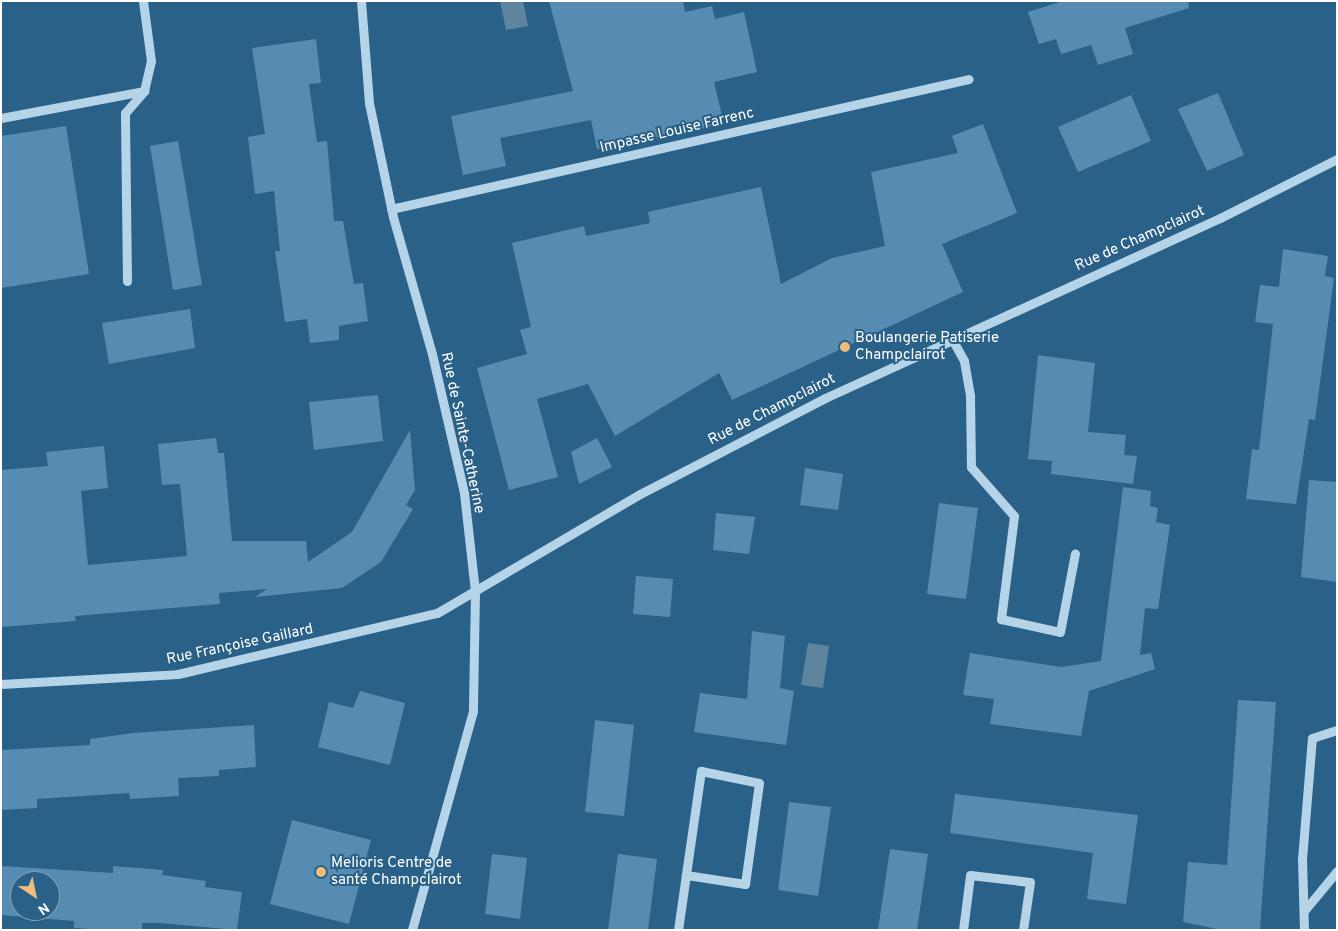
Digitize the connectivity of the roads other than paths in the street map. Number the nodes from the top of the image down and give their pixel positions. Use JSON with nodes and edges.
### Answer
{"nodes":[{"id":1,"x":143,"y":1,"type":"edge"},
{"id":2,"x":361,"y":1,"type":"edge"},
{"id":3,"x":969,"y":79,"type":"dead end"},
{"id":4,"x":144,"y":91,"type":"junction"},
{"id":5,"x":1,"y":118,"type":"edge"},
{"id":6,"x":1337,"y":159,"type":"edge"},
{"id":7,"x":391,"y":209,"type":"junction"},
{"id":8,"x":127,"y":281,"type":"dead end"},
{"id":9,"x":952,"y":339,"type":"junction"},
{"id":10,"x":1075,"y":553,"type":"dead end"},
{"id":11,"x":475,"y":591,"type":"junction"},
{"id":12,"x":1,"y":684,"type":"edge"},
{"id":13,"x":1337,"y":730,"type":"edge"},
{"id":14,"x":1337,"y":871,"type":"edge"},
{"id":15,"x":686,"y":875,"type":"junction"},
{"id":16,"x":1304,"y":911,"type":"junction"},
{"id":17,"x":412,"y":930,"type":"edge"},
{"id":18,"x":678,"y":930,"type":"edge"},
{"id":19,"x":963,"y":930,"type":"edge"},
{"id":20,"x":1023,"y":930,"type":"edge"},
{"id":21,"x":1304,"y":930,"type":"edge"}],
"edges":[{"from":1,"to":4,"type":"street"},
{"from":2,"to":7,"type":"street","name":"Rue de Sainte-Catherine"},
{"from":3,"to":7,"type":"street","name":"Impasse Louise Farrenc"},
{"from":4,"to":5,"type":"street"},
{"from":4,"to":8,"type":"street"},
{"from":6,"to":9,"type":"street","name":"Rue de Champclairot"},
{"from":7,"to":11,"type":"street","name":"Rue de Sainte-Catherine"},
{"from":9,"to":10,"type":"street"},
{"from":9,"to":11,"type":"street","name":"Rue de Champclairot"},
{"from":11,"to":12,"type":"street","name":"Rue Françoise Gaillard"},
{"from":11,"to":17,"type":"street","name":"Rue de Sainte-Catherine"},
{"from":13,"to":16,"type":"street"},
{"from":14,"to":16,"type":"street"},
{"from":15,"to":15,"type":"street"},
{"from":15,"to":18,"type":"street"},
{"from":16,"to":21,"type":"street"},
{"from":19,"to":20,"type":"street"}]}
